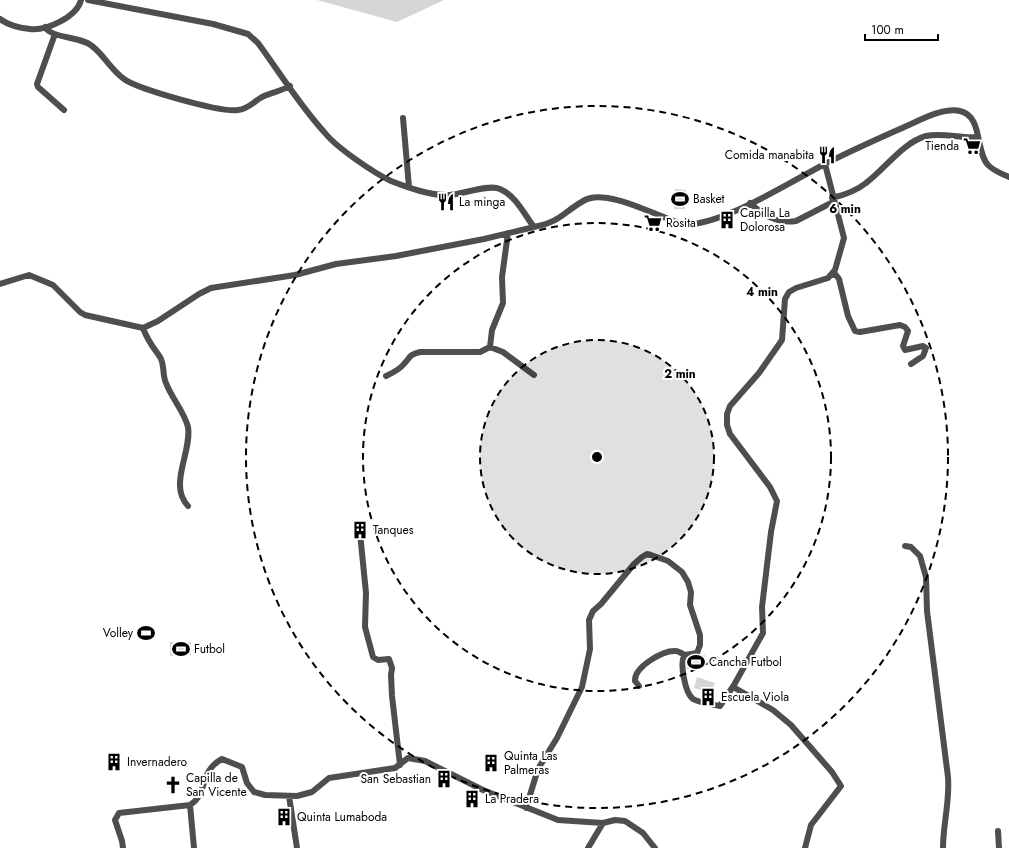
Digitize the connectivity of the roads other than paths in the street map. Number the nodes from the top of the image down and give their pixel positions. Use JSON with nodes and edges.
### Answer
{"nodes":[{"id":1,"x":81,"y":0,"type":"edge"},
{"id":2,"x":88,"y":0,"type":"edge"},
{"id":3,"x":0,"y":19,"type":"edge"},
{"id":4,"x":45,"y":28,"type":"junction"},
{"id":5,"x":54,"y":34,"type":"junction"},
{"id":6,"x":290,"y":86,"type":"junction"},
{"id":7,"x":64,"y":110,"type":"dead end"},
{"id":8,"x":403,"y":118,"type":"dead end"},
{"id":9,"x":978,"y":137,"type":"junction"},
{"id":10,"x":825,"y":164,"type":"junction"},
{"id":11,"x":1009,"y":177,"type":"edge"},
{"id":12,"x":409,"y":187,"type":"junction"},
{"id":13,"x":833,"y":200,"type":"junction"},
{"id":14,"x":750,"y":203,"type":"junction"},
{"id":15,"x":534,"y":227,"type":"junction"},
{"id":16,"x":508,"y":234,"type":"junction"},
{"id":17,"x":832,"y":275,"type":"junction"},
{"id":18,"x":0,"y":284,"type":"edge"},
{"id":19,"x":143,"y":328,"type":"junction"},
{"id":20,"x":490,"y":347,"type":"junction"},
{"id":21,"x":911,"y":364,"type":"dead end"},
{"id":22,"x":534,"y":375,"type":"dead end"},
{"id":23,"x":386,"y":376,"type":"dead end"},
{"id":24,"x":188,"y":506,"type":"dead end"},
{"id":25,"x":360,"y":533,"type":"dead end"},
{"id":26,"x":905,"y":546,"type":"dead end"},
{"id":27,"x":685,"y":655,"type":"junction"},
{"id":28,"x":734,"y":685,"type":"junction"},
{"id":29,"x":639,"y":686,"type":"dead end"},
{"id":30,"x":400,"y":765,"type":"junction"},
{"id":31,"x":289,"y":796,"type":"junction"},
{"id":32,"x":190,"y":805,"type":"junction"},
{"id":33,"x":526,"y":808,"type":"junction"},
{"id":34,"x":603,"y":823,"type":"junction"},
{"id":35,"x":998,"y":831,"type":"dead end"},
{"id":36,"x":123,"y":848,"type":"edge"},
{"id":37,"x":194,"y":848,"type":"edge"},
{"id":38,"x":298,"y":848,"type":"edge"},
{"id":39,"x":588,"y":848,"type":"edge"},
{"id":40,"x":655,"y":848,"type":"edge"},
{"id":41,"x":805,"y":848,"type":"edge"},
{"id":42,"x":943,"y":848,"type":"edge"},
{"id":43,"x":999,"y":848,"type":"edge"}],
"edges":[{"from":1,"to":4,"type":"street"},
{"from":2,"to":6,"type":"street"},
{"from":3,"to":4,"type":"street"},
{"from":4,"to":5,"type":"street"},
{"from":5,"to":6,"type":"street"},
{"from":5,"to":7,"type":"street"},
{"from":6,"to":12,"type":"street"},
{"from":8,"to":12,"type":"street"},
{"from":9,"to":10,"type":"street"},
{"from":9,"to":11,"type":"street"},
{"from":9,"to":13,"type":"street"},
{"from":10,"to":13,"type":"street"},
{"from":10,"to":14,"type":"street"},
{"from":12,"to":15,"type":"street"},
{"from":13,"to":14,"type":"street"},
{"from":13,"to":17,"type":"street"},
{"from":14,"to":15,"type":"street"},
{"from":15,"to":16,"type":"street"},
{"from":16,"to":19,"type":"street"},
{"from":16,"to":20,"type":"street"},
{"from":17,"to":21,"type":"street"},
{"from":17,"to":28,"type":"street"},
{"from":18,"to":19,"type":"street"},
{"from":19,"to":24,"type":"street"},
{"from":20,"to":22,"type":"street"},
{"from":20,"to":23,"type":"street"},
{"from":25,"to":30,"type":"street"},
{"from":26,"to":42,"type":"street"},
{"from":27,"to":28,"type":"street"},
{"from":27,"to":29,"type":"street"},
{"from":27,"to":33,"type":"street"},
{"from":28,"to":41,"type":"street"},
{"from":30,"to":31,"type":"street"},
{"from":30,"to":33,"type":"street"},
{"from":31,"to":32,"type":"street"},
{"from":31,"to":38,"type":"street"},
{"from":32,"to":36,"type":"street"},
{"from":32,"to":37,"type":"street"},
{"from":33,"to":34,"type":"street"},
{"from":34,"to":39,"type":"street"},
{"from":34,"to":40,"type":"street"},
{"from":35,"to":43,"type":"street"}]}
